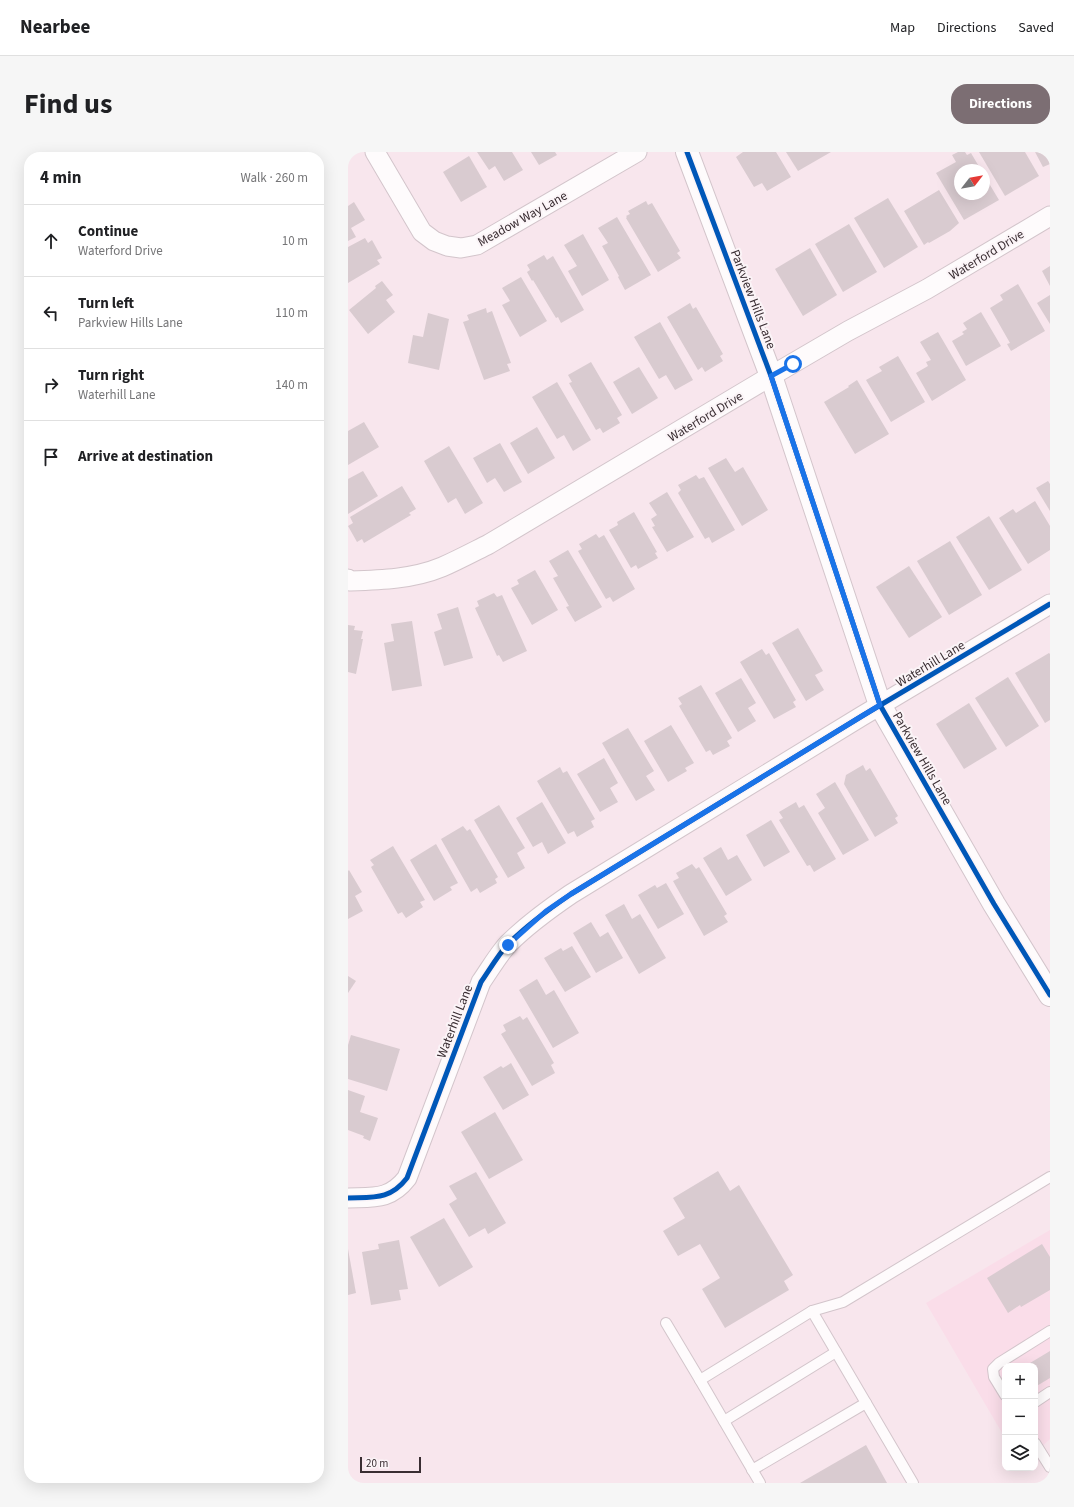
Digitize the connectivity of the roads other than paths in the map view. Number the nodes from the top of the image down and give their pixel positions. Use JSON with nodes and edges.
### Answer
{"nodes":[{"id":1,"x":375,"y":152,"type":"edge"},
{"id":2,"x":637,"y":152,"type":"edge"},
{"id":3,"x":687,"y":152,"type":"edge"},
{"id":4,"x":1050,"y":216,"type":"edge"},
{"id":5,"x":771,"y":376,"type":"junction"},
{"id":6,"x":348,"y":579,"type":"edge"},
{"id":7,"x":1050,"y":604,"type":"edge"},
{"id":8,"x":880,"y":705,"type":"junction"},
{"id":9,"x":1050,"y":994,"type":"edge"},
{"id":10,"x":1050,"y":1177,"type":"edge"},
{"id":11,"x":348,"y":1198,"type":"edge"},
{"id":12,"x":812,"y":1311,"type":"junction"},
{"id":13,"x":666,"y":1323,"type":"dead end"},
{"id":14,"x":1050,"y":1332,"type":"edge"},
{"id":15,"x":836,"y":1352,"type":"junction"},
{"id":16,"x":700,"y":1380,"type":"junction"},
{"id":17,"x":1002,"y":1390,"type":"edge"},
{"id":18,"x":1050,"y":1392,"type":"edge"},
{"id":19,"x":1038,"y":1400,"type":"edge"},
{"id":20,"x":866,"y":1403,"type":"junction"},
{"id":21,"x":724,"y":1421,"type":"junction"},
{"id":22,"x":1038,"y":1448,"type":"edge"},
{"id":23,"x":1050,"y":1467,"type":"edge"},
{"id":24,"x":752,"y":1470,"type":"junction"},
{"id":25,"x":760,"y":1483,"type":"edge"},
{"id":26,"x":913,"y":1483,"type":"edge"}],
"edges":[{"from":1,"to":2,"type":"street","name":"Meadow Way Lane"},
{"from":3,"to":5,"type":"street","name":"Parkview Hills Lane"},
{"from":4,"to":5,"type":"street","name":"Waterford Drive"},
{"from":5,"to":6,"type":"street","name":"Waterford Drive"},
{"from":5,"to":8,"type":"street","name":"Parkview Hills Lane"},
{"from":7,"to":8,"type":"street","name":"Waterhill Lane"},
{"from":8,"to":9,"type":"street","name":"Parkview Hills Lane"},
{"from":8,"to":11,"type":"street","name":"Waterhill Lane"},
{"from":10,"to":12,"type":"lane"},
{"from":12,"to":15,"type":"lane"},
{"from":12,"to":16,"type":"lane"},
{"from":13,"to":16,"type":"lane"},
{"from":14,"to":17,"type":"lane"},
{"from":15,"to":20,"type":"lane"},
{"from":15,"to":21,"type":"lane"},
{"from":16,"to":21,"type":"lane"},
{"from":18,"to":19,"type":"lane"},
{"from":20,"to":24,"type":"lane"},
{"from":20,"to":26,"type":"lane"},
{"from":21,"to":24,"type":"lane"},
{"from":22,"to":23,"type":"lane"},
{"from":24,"to":25,"type":"lane"}]}
